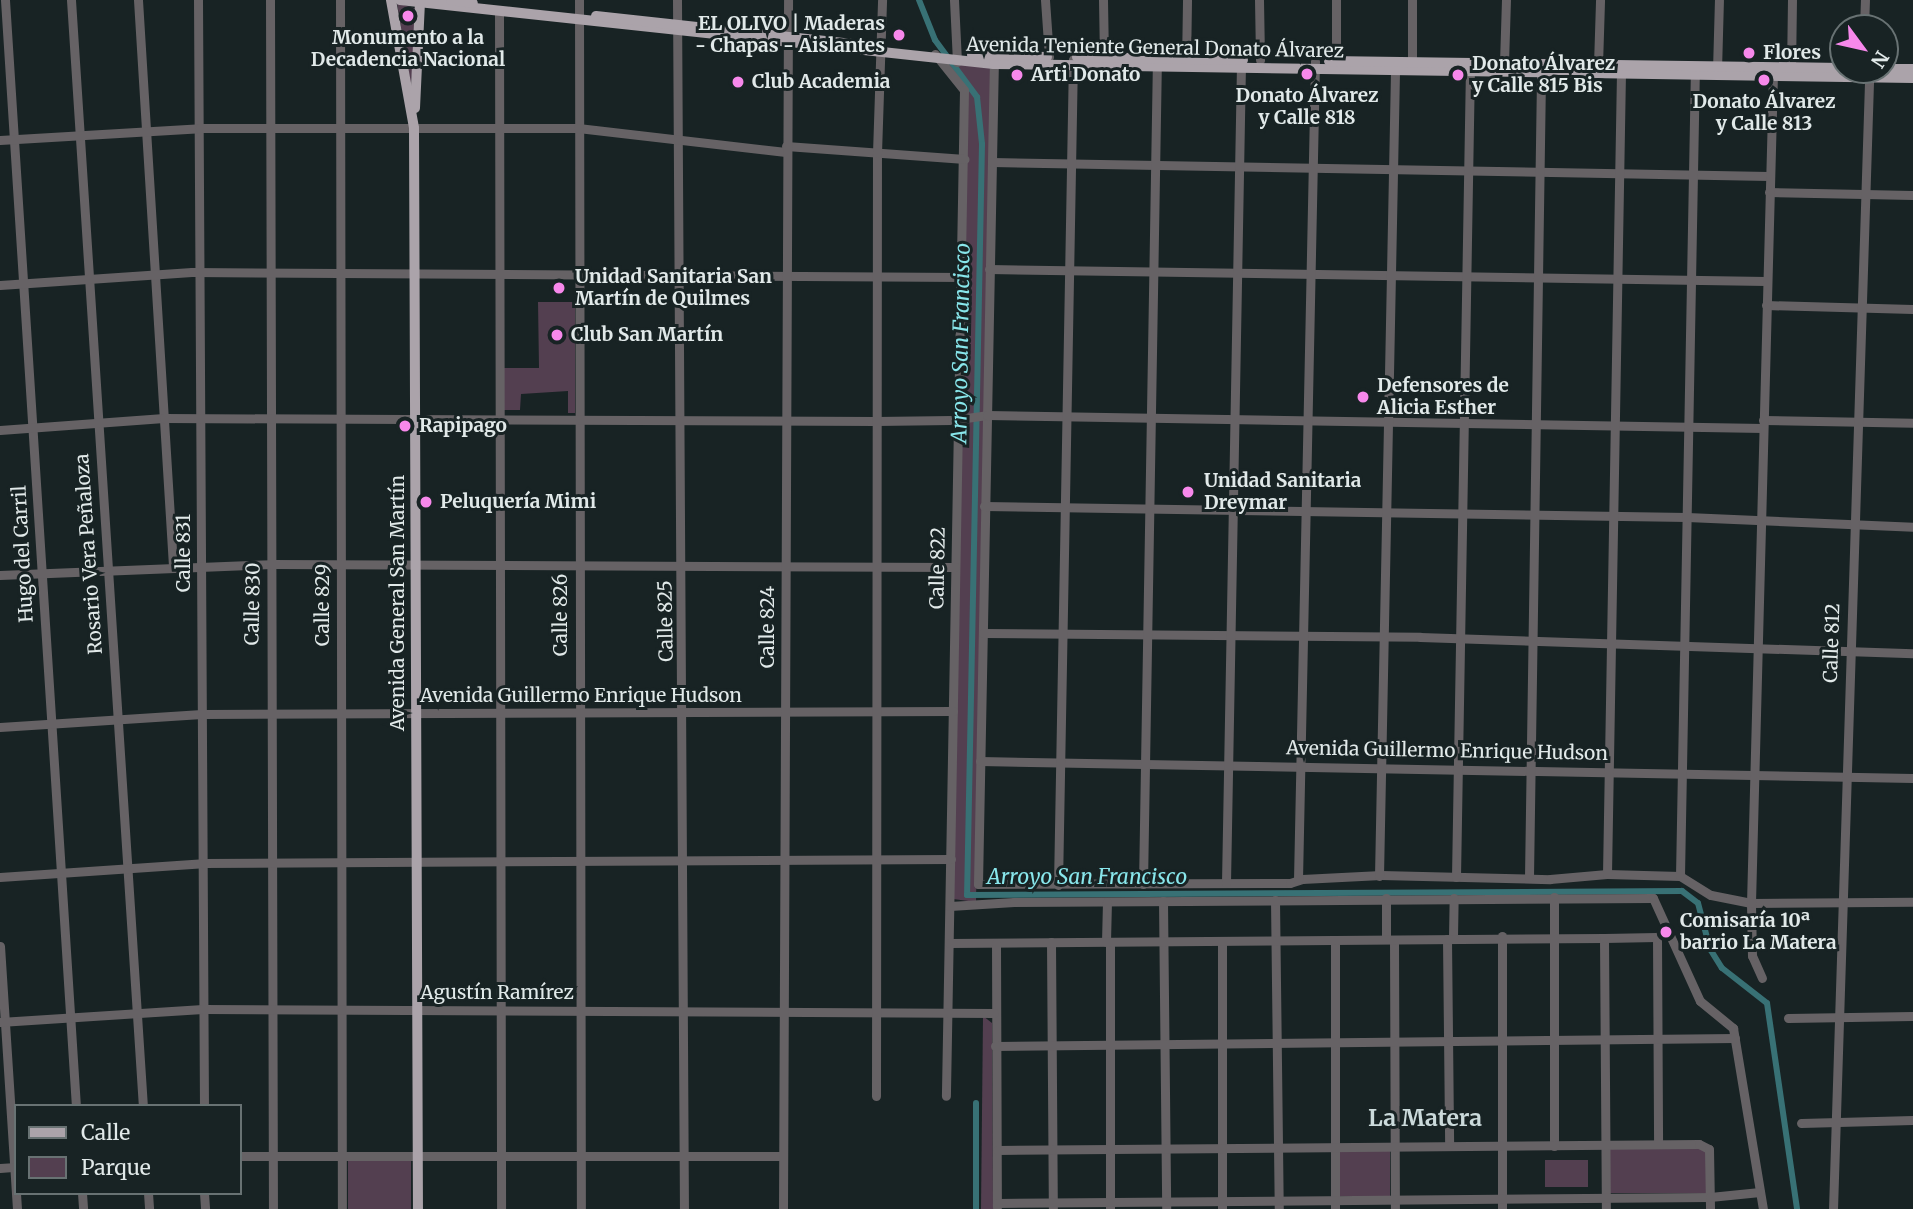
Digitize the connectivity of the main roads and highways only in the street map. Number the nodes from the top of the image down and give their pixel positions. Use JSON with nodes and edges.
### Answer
{"nodes":[{"id":1,"x":391,"y":0,"type":"edge"},
{"id":2,"x":400,"y":0,"type":"edge"},
{"id":3,"x":451,"y":0,"type":"edge"},
{"id":4,"x":419,"y":2,"type":"edge"},
{"id":5,"x":579,"y":18,"type":"junction"},
{"id":6,"x":994,"y":60,"type":"junction"},
{"id":7,"x":1073,"y":61,"type":"junction"},
{"id":8,"x":1157,"y":62,"type":"junction"},
{"id":9,"x":1241,"y":64,"type":"junction"},
{"id":10,"x":1315,"y":65,"type":"junction"},
{"id":11,"x":1336,"y":65,"type":"junction"},
{"id":12,"x":1469,"y":67,"type":"junction"},
{"id":13,"x":1829,"y":69,"type":"edge"},
{"id":14,"x":1695,"y":71,"type":"junction"},
{"id":15,"x":1717,"y":71,"type":"junction"},
{"id":16,"x":1791,"y":72,"type":"junction"},
{"id":17,"x":1829,"y":73,"type":"edge"},
{"id":18,"x":414,"y":128,"type":"junction"},
{"id":19,"x":418,"y":1209,"type":"edge"}],
"edges":[{"from":1,"to":18,"type":"main road","name":"Avenida General San Martín"},
{"from":2,"to":4,"type":"main road","name":"Avenida Teniente General Donato Álvarez"},
{"from":3,"to":5,"type":"main road","name":"Avenida Teniente General Donato Álvarez"},
{"from":4,"to":5,"type":"main road","name":"Avenida Teniente General Donato Álvarez"},
{"from":4,"to":18,"type":"main road"},
{"from":5,"to":6,"type":"main road","name":"Avenida Teniente General Donato Álvarez"},
{"from":6,"to":7,"type":"main road","name":"Avenida Teniente General Donato Álvarez"},
{"from":6,"to":7,"type":"main road","name":"Avenida Teniente General Donato Álvarez"},
{"from":7,"to":8,"type":"main road","name":"Avenida Teniente General Donato Álvarez"},
{"from":7,"to":8,"type":"main road","name":"Avenida Teniente General Donato Álvarez"},
{"from":8,"to":9,"type":"main road","name":"Avenida Teniente General Donato Álvarez"},
{"from":9,"to":10,"type":"main road","name":"Avenida Teniente General Donato Álvarez"},
{"from":9,"to":10,"type":"main road","name":"Avenida Teniente General Donato Álvarez"},
{"from":10,"to":11,"type":"main road","name":"Avenida Teniente General Donato Álvarez"},
{"from":11,"to":12,"type":"main road","name":"Avenida Teniente General Donato Álvarez"},
{"from":11,"to":12,"type":"main road","name":"Avenida Teniente General Donato Álvarez"},
{"from":12,"to":14,"type":"main road","name":"Avenida Teniente General Donato Álvarez"},
{"from":12,"to":14,"type":"main road","name":"Avenida Teniente General Donato Álvarez"},
{"from":13,"to":16,"type":"main road","name":"Avenida Teniente General Donato Álvarez"},
{"from":14,"to":15,"type":"main road","name":"Avenida Teniente General Donato Álvarez"},
{"from":15,"to":16,"type":"main road","name":"Avenida Teniente General Donato Álvarez"},
{"from":15,"to":16,"type":"main road","name":"Avenida Teniente General Donato Álvarez"},
{"from":16,"to":17,"type":"main road","name":"Avenida Teniente General Donato Álvarez"},
{"from":18,"to":19,"type":"main road","name":"Avenida General San Martín"}]}
